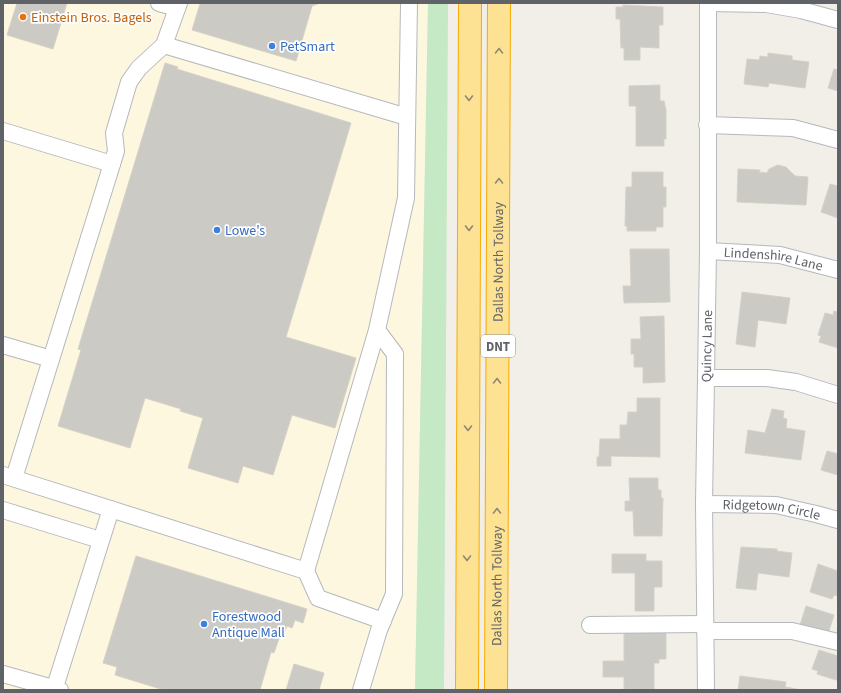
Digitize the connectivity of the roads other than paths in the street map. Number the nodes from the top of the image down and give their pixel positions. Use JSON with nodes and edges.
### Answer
{"nodes":[{"id":1,"x":159,"y":3,"type":"edge"},
{"id":2,"x":409,"y":3,"type":"edge"},
{"id":3,"x":470,"y":3,"type":"edge"},
{"id":4,"x":499,"y":3,"type":"edge"},
{"id":5,"x":708,"y":3,"type":"edge"},
{"id":6,"x":178,"y":6,"type":"edge"},
{"id":7,"x":838,"y":20,"type":"edge"},
{"id":8,"x":164,"y":45,"type":"junction"},
{"id":9,"x":407,"y":117,"type":"junction"},
{"id":10,"x":707,"y":125,"type":"junction"},
{"id":11,"x":3,"y":131,"type":"edge"},
{"id":12,"x":838,"y":140,"type":"edge"},
{"id":13,"x":112,"y":164,"type":"junction"},
{"id":14,"x":708,"y":252,"type":"junction"},
{"id":15,"x":838,"y":270,"type":"edge"},
{"id":16,"x":377,"y":330,"type":"junction"},
{"id":17,"x":3,"y":345,"type":"edge"},
{"id":18,"x":51,"y":359,"type":"junction"},
{"id":19,"x":706,"y":378,"type":"junction"},
{"id":20,"x":838,"y":395,"type":"edge"},
{"id":21,"x":6,"y":476,"type":"edge"},
{"id":22,"x":704,"y":504,"type":"junction"},
{"id":23,"x":111,"y":509,"type":"junction"},
{"id":24,"x":3,"y":510,"type":"edge"},
{"id":25,"x":838,"y":520,"type":"edge"},
{"id":26,"x":100,"y":540,"type":"junction"},
{"id":27,"x":306,"y":571,"type":"junction"},
{"id":28,"x":383,"y":621,"type":"junction"},
{"id":29,"x":590,"y":625,"type":"dead end"},
{"id":30,"x":705,"y":627,"type":"junction"},
{"id":31,"x":838,"y":642,"type":"edge"},
{"id":32,"x":3,"y":674,"type":"edge"},
{"id":33,"x":56,"y":689,"type":"edge"},
{"id":34,"x":361,"y":690,"type":"edge"},
{"id":35,"x":467,"y":690,"type":"edge"},
{"id":36,"x":496,"y":690,"type":"edge"},
{"id":37,"x":706,"y":690,"type":"edge"}],
"edges":[{"from":1,"to":6,"type":"street"},
{"from":2,"to":9,"type":"street"},
{"from":3,"to":35,"type":"highway","name":"Dallas North Tollway","number":"DNT","one_way":true},
{"from":36,"to":4,"type":"highway","name":"Dallas North Tollway","number":"DNT","one_way":true},
{"from":5,"to":7,"type":"street"},
{"from":5,"to":10,"type":"street","name":"Quincy Lane"},
{"from":6,"to":8,"type":"street"},
{"from":8,"to":9,"type":"street"},
{"from":8,"to":13,"type":"street"},
{"from":9,"to":16,"type":"street"},
{"from":10,"to":12,"type":"street"},
{"from":10,"to":14,"type":"street","name":"Quincy Lane"},
{"from":11,"to":13,"type":"street"},
{"from":13,"to":18,"type":"street"},
{"from":14,"to":15,"type":"street","name":"Lindenshire Lane"},
{"from":14,"to":19,"type":"street","name":"Quincy Lane"},
{"from":16,"to":27,"type":"street"},
{"from":16,"to":28,"type":"street"},
{"from":17,"to":18,"type":"street"},
{"from":18,"to":21,"type":"street"},
{"from":19,"to":20,"type":"street"},
{"from":19,"to":22,"type":"street","name":"Quincy Lane"},
{"from":21,"to":23,"type":"street"},
{"from":22,"to":25,"type":"street","name":"Ridgetown Circle"},
{"from":22,"to":30,"type":"street","name":"Quincy Lane"},
{"from":23,"to":26,"type":"street"},
{"from":23,"to":27,"type":"street"},
{"from":24,"to":26,"type":"street"},
{"from":26,"to":33,"type":"street"},
{"from":27,"to":28,"type":"street"},
{"from":28,"to":34,"type":"street"},
{"from":29,"to":30,"type":"street"},
{"from":30,"to":31,"type":"street"},
{"from":30,"to":37,"type":"street","name":"Quincy Lane"},
{"from":32,"to":33,"type":"street"}]}
